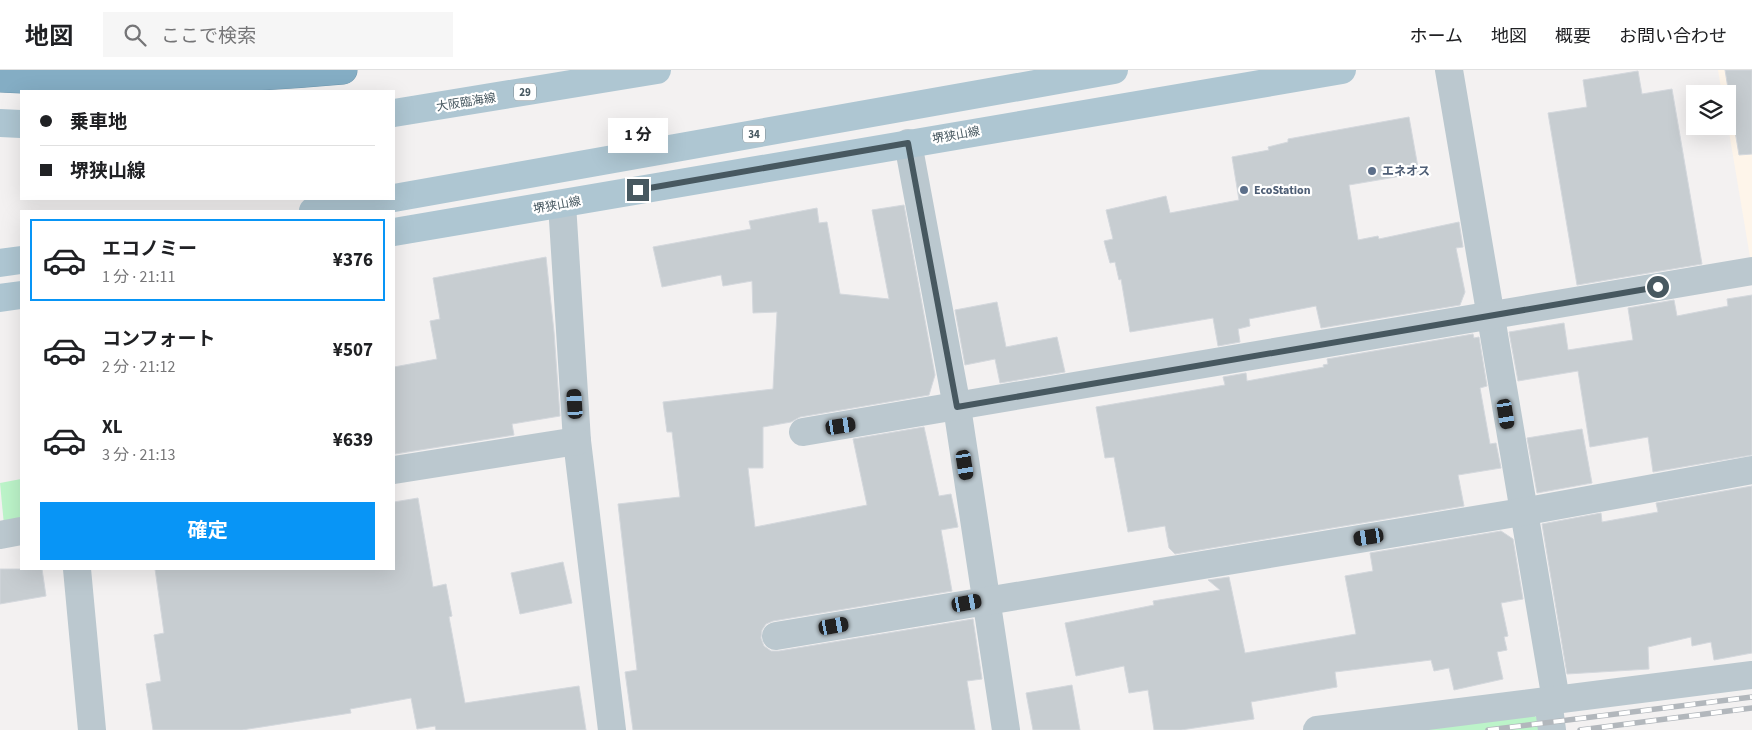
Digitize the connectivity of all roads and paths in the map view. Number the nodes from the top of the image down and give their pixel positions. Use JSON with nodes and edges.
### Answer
{"nodes":[{"id":1,"x":343,"y":70,"type":"edge"},
{"id":2,"x":657,"y":70,"type":"edge"},
{"id":3,"x":1114,"y":70,"type":"edge"},
{"id":4,"x":1342,"y":70,"type":"edge"},
{"id":5,"x":1449,"y":70,"type":"edge"},
{"id":6,"x":0,"y":78,"type":"edge"},
{"id":7,"x":395,"y":113,"type":"edge"},
{"id":8,"x":0,"y":123,"type":"edge"},
{"id":9,"x":20,"y":124,"type":"edge"},
{"id":10,"x":908,"y":143,"type":"junction"},
{"id":11,"x":395,"y":198,"type":"edge"},
{"id":12,"x":381,"y":200,"type":"edge"},
{"id":13,"x":562,"y":204,"type":"junction"},
{"id":14,"x":319,"y":210,"type":"edge"},
{"id":15,"x":395,"y":232,"type":"edge"},
{"id":16,"x":20,"y":260,"type":"edge"},
{"id":17,"x":0,"y":263,"type":"edge"},
{"id":18,"x":1752,"y":271,"type":"edge"},
{"id":19,"x":20,"y":295,"type":"edge"},
{"id":20,"x":0,"y":298,"type":"edge"},
{"id":21,"x":1490,"y":316,"type":"junction"},
{"id":22,"x":957,"y":407,"type":"junction"},
{"id":23,"x":803,"y":432,"type":"dead end"},
{"id":24,"x":577,"y":441,"type":"junction"},
{"id":25,"x":395,"y":470,"type":"edge"},
{"id":26,"x":1752,"y":470,"type":"edge"},
{"id":27,"x":1522,"y":512,"type":"junction"},
{"id":28,"x":20,"y":531,"type":"edge"},
{"id":29,"x":0,"y":535,"type":"edge"},
{"id":30,"x":77,"y":570,"type":"edge"},
{"id":31,"x":986,"y":600,"type":"junction"},
{"id":32,"x":776,"y":636,"type":"dead end"},
{"id":33,"x":1752,"y":675,"type":"edge"},
{"id":34,"x":1552,"y":700,"type":"junction"},
{"id":35,"x":92,"y":730,"type":"edge"},
{"id":36,"x":612,"y":730,"type":"edge"},
{"id":37,"x":1006,"y":730,"type":"edge"},
{"id":38,"x":1317,"y":730,"type":"edge"},
{"id":39,"x":1552,"y":730,"type":"edge"}],
"edges":[{"from":1,"to":6,"type":"highway"},
{"from":2,"to":7,"type":"main road","name":"大阪臨海線","number":"29"},
{"from":3,"to":11,"type":"main road","number":"34"},
{"from":4,"to":10,"type":"main road","name":"堺狭山線"},
{"from":5,"to":21,"type":"street"},
{"from":8,"to":9,"type":"main road"},
{"from":10,"to":13,"type":"main road","name":"堺狭山線"},
{"from":10,"to":22,"type":"street"},
{"from":12,"to":14,"type":"main road"},
{"from":13,"to":15,"type":"main road","name":"堺狭山線"},
{"from":13,"to":24,"type":"street"},
{"from":16,"to":17,"type":"main road"},
{"from":18,"to":21,"type":"street"},
{"from":19,"to":20,"type":"main road"},
{"from":21,"to":22,"type":"street"},
{"from":21,"to":27,"type":"street"},
{"from":22,"to":23,"type":"street"},
{"from":22,"to":31,"type":"street"},
{"from":24,"to":25,"type":"street"},
{"from":24,"to":36,"type":"street"},
{"from":26,"to":27,"type":"street"},
{"from":27,"to":31,"type":"street"},
{"from":27,"to":34,"type":"street"},
{"from":28,"to":29,"type":"street"},
{"from":30,"to":35,"type":"street"},
{"from":31,"to":32,"type":"street"},
{"from":31,"to":37,"type":"street"},
{"from":33,"to":34,"type":"street"},
{"from":34,"to":38,"type":"street"},
{"from":34,"to":39,"type":"street"}]}
